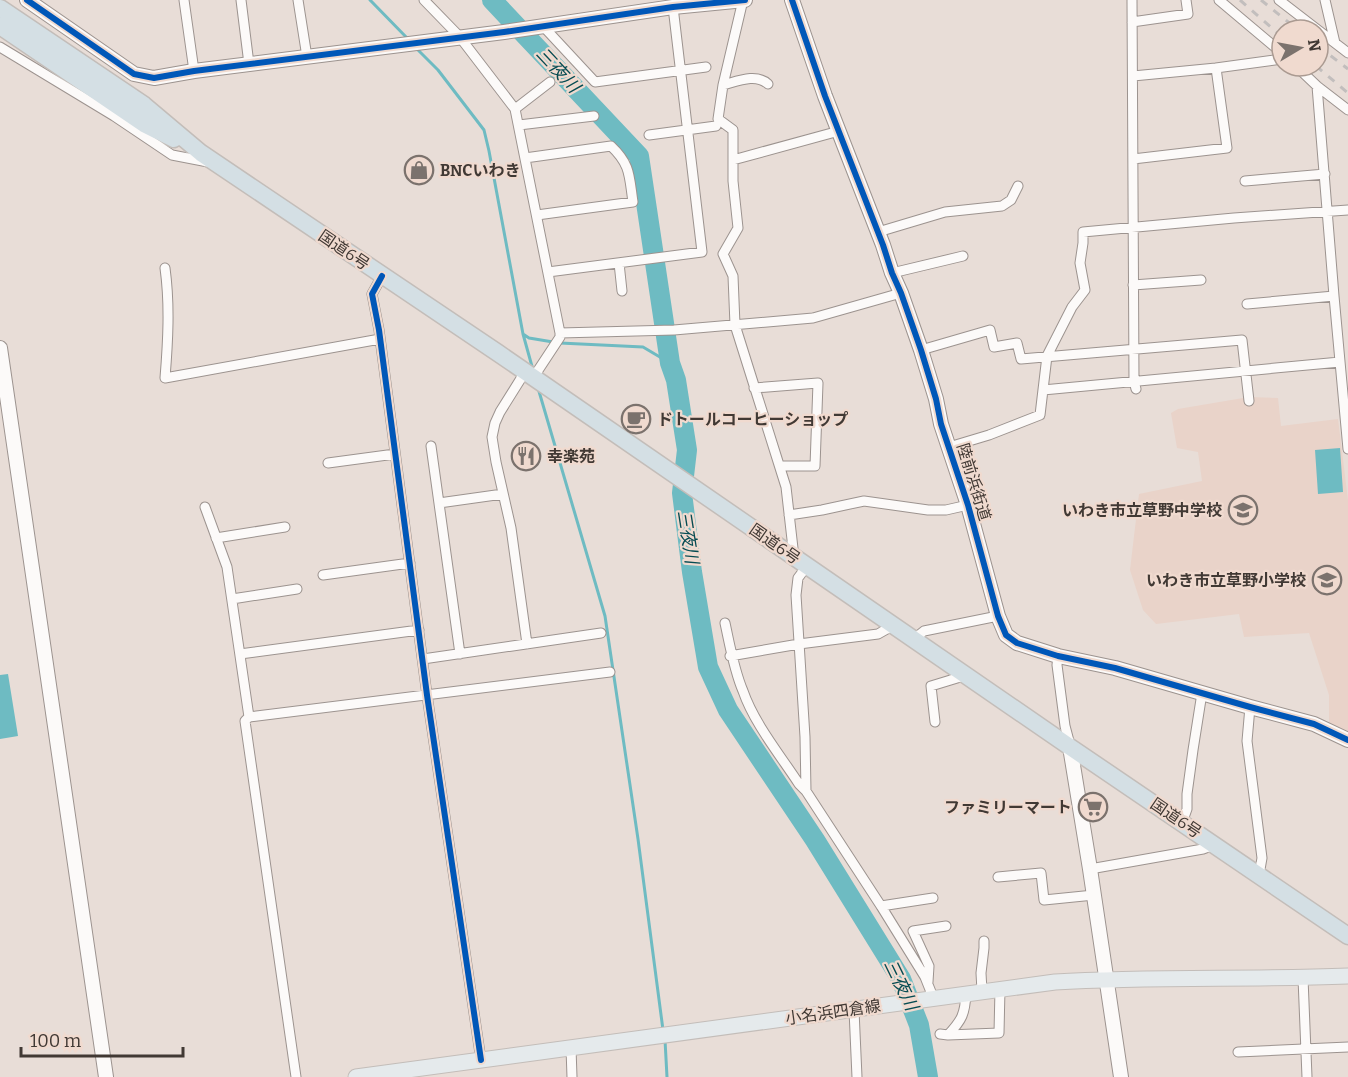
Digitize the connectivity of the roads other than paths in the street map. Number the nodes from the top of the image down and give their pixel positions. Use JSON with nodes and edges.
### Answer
{"nodes":[{"id":1,"x":9,"y":0,"type":"edge"},
{"id":2,"x":27,"y":0,"type":"edge"},
{"id":3,"x":184,"y":0,"type":"edge"},
{"id":4,"x":241,"y":0,"type":"edge"},
{"id":5,"x":298,"y":0,"type":"edge"},
{"id":6,"x":424,"y":0,"type":"edge"},
{"id":7,"x":744,"y":0,"type":"edge"},
{"id":8,"x":792,"y":0,"type":"edge"},
{"id":9,"x":1132,"y":0,"type":"edge"},
{"id":10,"x":1186,"y":0,"type":"edge"},
{"id":11,"x":1219,"y":0,"type":"edge"},
{"id":12,"x":1278,"y":0,"type":"edge"},
{"id":13,"x":1325,"y":0,"type":"edge"},
{"id":14,"x":0,"y":8,"type":"edge"},
{"id":15,"x":673,"y":8,"type":"junction"},
{"id":16,"x":1302,"y":18,"type":"edge"},
{"id":17,"x":1132,"y":22,"type":"junction"},
{"id":18,"x":0,"y":26,"type":"edge"},
{"id":19,"x":542,"y":26,"type":"junction"},
{"id":20,"x":459,"y":36,"type":"junction"},
{"id":21,"x":0,"y":38,"type":"edge"},
{"id":22,"x":1330,"y":39,"type":"edge"},
{"id":23,"x":1270,"y":43,"type":"edge"},
{"id":24,"x":1335,"y":43,"type":"junction"},
{"id":25,"x":0,"y":47,"type":"edge"},
{"id":26,"x":1348,"y":53,"type":"edge"},
{"id":27,"x":307,"y":57,"type":"junction"},
{"id":28,"x":1270,"y":61,"type":"edge"},
{"id":29,"x":249,"y":64,"type":"junction"},
{"id":30,"x":706,"y":67,"type":"dead end"},
{"id":31,"x":1216,"y":68,"type":"junction"},
{"id":32,"x":194,"y":71,"type":"junction"},
{"id":33,"x":680,"y":71,"type":"junction"},
{"id":34,"x":1133,"y":76,"type":"junction"},
{"id":35,"x":1309,"y":78,"type":"edge"},
{"id":36,"x":550,"y":82,"type":"dead end"},
{"id":37,"x":768,"y":84,"type":"dead end"},
{"id":38,"x":723,"y":86,"type":"junction"},
{"id":39,"x":1317,"y":86,"type":"junction"},
{"id":40,"x":93,"y":89,"type":"junction"},
{"id":41,"x":515,"y":109,"type":"junction"},
{"id":42,"x":1348,"y":110,"type":"edge"},
{"id":43,"x":594,"y":116,"type":"dead end"},
{"id":44,"x":519,"y":125,"type":"junction"},
{"id":45,"x":716,"y":126,"type":"dead end"},
{"id":46,"x":687,"y":129,"type":"junction"},
{"id":47,"x":839,"y":131,"type":"junction"},
{"id":48,"x":649,"y":135,"type":"dead end"},
{"id":49,"x":201,"y":153,"type":"junction"},
{"id":50,"x":525,"y":158,"type":"junction"},
{"id":51,"x":1133,"y":159,"type":"junction"},
{"id":52,"x":733,"y":160,"type":"junction"},
{"id":53,"x":216,"y":164,"type":"junction"},
{"id":54,"x":1325,"y":174,"type":"junction"},
{"id":55,"x":1245,"y":181,"type":"dead end"},
{"id":56,"x":1018,"y":186,"type":"dead end"},
{"id":57,"x":1348,"y":210,"type":"edge"},
{"id":58,"x":1328,"y":212,"type":"junction"},
{"id":59,"x":537,"y":215,"type":"junction"},
{"id":60,"x":1132,"y":228,"type":"junction"},
{"id":61,"x":878,"y":232,"type":"junction"},
{"id":62,"x":963,"y":256,"type":"dead end"},
{"id":63,"x":619,"y":263,"type":"junction"},
{"id":64,"x":165,"y":268,"type":"dead end"},
{"id":65,"x":548,"y":272,"type":"junction"},
{"id":66,"x":892,"y":273,"type":"junction"},
{"id":67,"x":382,"y":276,"type":"junction"},
{"id":68,"x":1202,"y":280,"type":"dead end"},
{"id":69,"x":1133,"y":285,"type":"junction"},
{"id":70,"x":622,"y":291,"type":"dead end"},
{"id":71,"x":901,"y":293,"type":"junction"},
{"id":72,"x":1334,"y":296,"type":"junction"},
{"id":73,"x":1247,"y":304,"type":"dead end"},
{"id":74,"x":735,"y":325,"type":"junction"},
{"id":75,"x":1348,"y":329,"type":"edge"},
{"id":76,"x":1336,"y":330,"type":"junction"},
{"id":77,"x":560,"y":335,"type":"junction"},
{"id":78,"x":380,"y":339,"type":"junction"},
{"id":79,"x":0,"y":348,"type":"edge"},
{"id":80,"x":1134,"y":349,"type":"junction"},
{"id":81,"x":921,"y":350,"type":"junction"},
{"id":82,"x":1047,"y":356,"type":"junction"},
{"id":83,"x":1340,"y":362,"type":"junction"},
{"id":84,"x":1245,"y":370,"type":"junction"},
{"id":85,"x":529,"y":375,"type":"junction"},
{"id":86,"x":1135,"y":385,"type":"junction"},
{"id":87,"x":754,"y":388,"type":"junction"},
{"id":88,"x":1043,"y":390,"type":"junction"},
{"id":89,"x":1345,"y":392,"type":"edge"},
{"id":90,"x":1249,"y":401,"type":"dead end"},
{"id":91,"x":431,"y":446,"type":"dead end"},
{"id":92,"x":949,"y":447,"type":"junction"},
{"id":93,"x":1348,"y":449,"type":"edge"},
{"id":94,"x":395,"y":453,"type":"junction"},
{"id":95,"x":328,"y":463,"type":"dead end"},
{"id":96,"x":780,"y":466,"type":"junction"},
{"id":97,"x":503,"y":494,"type":"junction"},
{"id":98,"x":439,"y":504,"type":"junction"},
{"id":99,"x":969,"y":505,"type":"junction"},
{"id":100,"x":205,"y":507,"type":"dead end"},
{"id":101,"x":789,"y":514,"type":"junction"},
{"id":102,"x":285,"y":527,"type":"dead end"},
{"id":103,"x":216,"y":538,"type":"junction"},
{"id":104,"x":800,"y":562,"type":"junction"},
{"id":105,"x":410,"y":563,"type":"junction"},
{"id":106,"x":323,"y":575,"type":"dead end"},
{"id":107,"x":297,"y":589,"type":"dead end"},
{"id":108,"x":232,"y":599,"type":"junction"},
{"id":109,"x":998,"y":616,"type":"junction"},
{"id":110,"x":725,"y":623,"type":"dead end"},
{"id":111,"x":894,"y":625,"type":"junction"},
{"id":112,"x":419,"y":630,"type":"junction"},
{"id":113,"x":601,"y":633,"type":"dead end"},
{"id":114,"x":914,"y":639,"type":"junction"},
{"id":115,"x":527,"y":644,"type":"junction"},
{"id":116,"x":799,"y":644,"type":"junction"},
{"id":117,"x":240,"y":654,"type":"junction"},
{"id":118,"x":460,"y":654,"type":"junction"},
{"id":119,"x":731,"y":656,"type":"junction"},
{"id":120,"x":1058,"y":656,"type":"junction"},
{"id":121,"x":423,"y":659,"type":"junction"},
{"id":122,"x":610,"y":672,"type":"dead end"},
{"id":123,"x":967,"y":675,"type":"junction"},
{"id":124,"x":1202,"y":693,"type":"junction"},
{"id":125,"x":428,"y":695,"type":"junction"},
{"id":126,"x":1250,"y":707,"type":"junction"},
{"id":127,"x":249,"y":717,"type":"junction"},
{"id":128,"x":935,"y":722,"type":"dead end"},
{"id":129,"x":1348,"y":740,"type":"edge"},
{"id":130,"x":1070,"y":747,"type":"junction"},
{"id":131,"x":806,"y":791,"type":"junction"},
{"id":132,"x":1182,"y":823,"type":"junction"},
{"id":133,"x":1215,"y":845,"type":"junction"},
{"id":134,"x":1090,"y":869,"type":"junction"},
{"id":135,"x":1259,"y":875,"type":"junction"},
{"id":136,"x":998,"y":877,"type":"dead end"},
{"id":137,"x":1094,"y":895,"type":"junction"},
{"id":138,"x":933,"y":898,"type":"dead end"},
{"id":139,"x":882,"y":906,"type":"junction"},
{"id":140,"x":946,"y":926,"type":"dead end"},
{"id":141,"x":1348,"y":936,"type":"edge"},
{"id":142,"x":984,"y":941,"type":"dead end"},
{"id":143,"x":1348,"y":976,"type":"edge"},
{"id":144,"x":1303,"y":978,"type":"junction"},
{"id":145,"x":1107,"y":979,"type":"junction"},
{"id":146,"x":1000,"y":989,"type":"junction"},
{"id":147,"x":931,"y":991,"type":"junction"},
{"id":148,"x":982,"y":991,"type":"junction"},
{"id":149,"x":966,"y":993,"type":"junction"},
{"id":150,"x":854,"y":1010,"type":"junction"},
{"id":151,"x":1348,"y":1047,"type":"edge"},
{"id":152,"x":572,"y":1048,"type":"junction"},
{"id":153,"x":1305,"y":1048,"type":"junction"},
{"id":154,"x":1238,"y":1052,"type":"dead end"},
{"id":155,"x":481,"y":1060,"type":"junction"},
{"id":156,"x":384,"y":1075,"type":"edge"},
{"id":157,"x":106,"y":1077,"type":"edge"},
{"id":158,"x":296,"y":1077,"type":"edge"},
{"id":159,"x":356,"y":1077,"type":"edge"},
{"id":160,"x":572,"y":1077,"type":"edge"},
{"id":161,"x":857,"y":1077,"type":"edge"},
{"id":162,"x":1121,"y":1077,"type":"edge"},
{"id":163,"x":1307,"y":1077,"type":"edge"}],
"edges":[{"from":1,"to":49,"type":"highway"},
{"from":2,"to":32,"type":"street"},
{"from":3,"to":32,"type":"street"},
{"from":4,"to":29,"type":"street"},
{"from":5,"to":27,"type":"street"},
{"from":6,"to":20,"type":"street"},
{"from":7,"to":15,"type":"street"},
{"from":7,"to":38,"type":"street"},
{"from":8,"to":47,"type":"street","name":"陸前浜街道"},
{"from":9,"to":17,"type":"street"},
{"from":10,"to":17,"type":"street"},
{"from":11,"to":23,"type":"street"},
{"from":12,"to":16,"type":"street"},
{"from":13,"to":24,"type":"street"},
{"from":14,"to":49,"type":"highway","name":"国道6号"},
{"from":15,"to":19,"type":"street"},
{"from":15,"to":33,"type":"street"},
{"from":17,"to":34,"type":"street"},
{"from":18,"to":40,"type":"highway","name":"国道6号"},
{"from":19,"to":20,"type":"street"},
{"from":19,"to":33,"type":"street"},
{"from":20,"to":27,"type":"street"},
{"from":20,"to":41,"type":"street"},
{"from":21,"to":40,"type":"highway"},
{"from":22,"to":24,"type":"street"},
{"from":24,"to":26,"type":"street"},
{"from":25,"to":53,"type":"street"},
{"from":27,"to":29,"type":"street"},
{"from":28,"to":31,"type":"street"},
{"from":29,"to":32,"type":"street"},
{"from":30,"to":33,"type":"street"},
{"from":31,"to":34,"type":"street"},
{"from":31,"to":51,"type":"street"},
{"from":33,"to":46,"type":"street"},
{"from":34,"to":51,"type":"street"},
{"from":35,"to":39,"type":"street"},
{"from":36,"to":41,"type":"street"},
{"from":37,"to":38,"type":"street"},
{"from":38,"to":52,"type":"street"},
{"from":39,"to":42,"type":"street"},
{"from":39,"to":54,"type":"street"},
{"from":40,"to":49,"type":"highway","name":"国道6号"},
{"from":41,"to":44,"type":"street"},
{"from":43,"to":44,"type":"street"},
{"from":44,"to":50,"type":"street"},
{"from":45,"to":46,"type":"street"},
{"from":46,"to":48,"type":"street"},
{"from":46,"to":63,"type":"street"},
{"from":47,"to":52,"type":"street"},
{"from":47,"to":61,"type":"street","name":"陸前浜街道"},
{"from":49,"to":53,"type":"highway","name":"国道6号"},
{"from":50,"to":59,"type":"street"},
{"from":50,"to":59,"type":"street"},
{"from":51,"to":60,"type":"street"},
{"from":52,"to":74,"type":"street"},
{"from":53,"to":67,"type":"highway","name":"国道6号"},
{"from":54,"to":55,"type":"street"},
{"from":54,"to":58,"type":"street"},
{"from":56,"to":61,"type":"street"},
{"from":57,"to":58,"type":"street"},
{"from":58,"to":60,"type":"street"},
{"from":58,"to":72,"type":"street"},
{"from":59,"to":65,"type":"street"},
{"from":60,"to":69,"type":"street"},
{"from":60,"to":82,"type":"street"},
{"from":61,"to":66,"type":"street","name":"陸前浜街道"},
{"from":62,"to":66,"type":"street"},
{"from":63,"to":65,"type":"street"},
{"from":63,"to":70,"type":"street"},
{"from":64,"to":78,"type":"street"},
{"from":65,"to":77,"type":"street"},
{"from":66,"to":71,"type":"street","name":"陸前浜街道"},
{"from":67,"to":78,"type":"street"},
{"from":67,"to":85,"type":"highway","name":"国道6号"},
{"from":68,"to":69,"type":"street"},
{"from":69,"to":80,"type":"street"},
{"from":71,"to":74,"type":"street"},
{"from":71,"to":81,"type":"street","name":"陸前浜街道"},
{"from":72,"to":73,"type":"street"},
{"from":72,"to":76,"type":"street"},
{"from":74,"to":77,"type":"street"},
{"from":74,"to":87,"type":"street"},
{"from":75,"to":76,"type":"street"},
{"from":76,"to":83,"type":"street"},
{"from":77,"to":85,"type":"street"},
{"from":78,"to":94,"type":"street"},
{"from":79,"to":157,"type":"street"},
{"from":80,"to":82,"type":"street"},
{"from":80,"to":84,"type":"street"},
{"from":80,"to":86,"type":"street"},
{"from":81,"to":82,"type":"street"},
{"from":81,"to":92,"type":"street","name":"陸前浜街道"},
{"from":82,"to":88,"type":"street"},
{"from":83,"to":84,"type":"street"},
{"from":83,"to":89,"type":"street"},
{"from":84,"to":86,"type":"street"},
{"from":84,"to":90,"type":"street"},
{"from":85,"to":97,"type":"street"},
{"from":85,"to":104,"type":"highway","name":"国道6号"},
{"from":86,"to":88,"type":"street"},
{"from":87,"to":96,"type":"street"},
{"from":87,"to":96,"type":"street"},
{"from":88,"to":92,"type":"street"},
{"from":89,"to":93,"type":"street"},
{"from":91,"to":98,"type":"street"},
{"from":92,"to":99,"type":"street","name":"陸前浜街道"},
{"from":94,"to":95,"type":"street"},
{"from":94,"to":105,"type":"street"},
{"from":96,"to":101,"type":"street"},
{"from":97,"to":98,"type":"street"},
{"from":97,"to":115,"type":"street"},
{"from":98,"to":118,"type":"street"},
{"from":99,"to":101,"type":"street"},
{"from":99,"to":109,"type":"street","name":"陸前浜街道"},
{"from":100,"to":103,"type":"street"},
{"from":101,"to":104,"type":"street"},
{"from":102,"to":103,"type":"street"},
{"from":103,"to":108,"type":"street"},
{"from":104,"to":111,"type":"highway","name":"国道6号"},
{"from":104,"to":116,"type":"street"},
{"from":105,"to":106,"type":"street"},
{"from":105,"to":112,"type":"street"},
{"from":107,"to":108,"type":"street"},
{"from":108,"to":117,"type":"street"},
{"from":109,"to":114,"type":"street"},
{"from":109,"to":120,"type":"street","name":"陸前浜街道"},
{"from":110,"to":119,"type":"street"},
{"from":111,"to":114,"type":"highway","name":"国道6号"},
{"from":111,"to":116,"type":"street"},
{"from":112,"to":117,"type":"street"},
{"from":112,"to":121,"type":"street"},
{"from":113,"to":115,"type":"street"},
{"from":114,"to":123,"type":"highway","name":"国道6号"},
{"from":115,"to":118,"type":"street"},
{"from":116,"to":119,"type":"street"},
{"from":116,"to":131,"type":"street"},
{"from":117,"to":127,"type":"street"},
{"from":118,"to":121,"type":"street"},
{"from":119,"to":131,"type":"street"},
{"from":120,"to":124,"type":"street","name":"陸前浜街道"},
{"from":120,"to":130,"type":"street"},
{"from":121,"to":125,"type":"street"},
{"from":122,"to":125,"type":"street"},
{"from":123,"to":128,"type":"street"},
{"from":123,"to":130,"type":"highway","name":"国道6号"},
{"from":124,"to":126,"type":"street","name":"陸前浜街道"},
{"from":124,"to":132,"type":"street"},
{"from":125,"to":127,"type":"street"},
{"from":125,"to":155,"type":"street"},
{"from":126,"to":129,"type":"street","name":"陸前浜街道"},
{"from":126,"to":135,"type":"street"},
{"from":127,"to":158,"type":"street"},
{"from":130,"to":132,"type":"highway","name":"国道6号"},
{"from":130,"to":134,"type":"street"},
{"from":131,"to":139,"type":"street"},
{"from":132,"to":133,"type":"highway","name":"国道6号"},
{"from":133,"to":134,"type":"street"},
{"from":133,"to":135,"type":"highway","name":"国道6号"},
{"from":134,"to":137,"type":"street"},
{"from":135,"to":141,"type":"highway","name":"国道6号"},
{"from":136,"to":137,"type":"street"},
{"from":137,"to":145,"type":"street"},
{"from":138,"to":139,"type":"street"},
{"from":139,"to":147,"type":"street"},
{"from":140,"to":147,"type":"street"},
{"from":142,"to":148,"type":"street"},
{"from":143,"to":144,"type":"main road","name":"小名浜四倉線"},
{"from":144,"to":145,"type":"main road","name":"小名浜四倉線"},
{"from":144,"to":153,"type":"street"},
{"from":145,"to":146,"type":"main road","name":"小名浜四倉線"},
{"from":145,"to":162,"type":"street"},
{"from":146,"to":148,"type":"main road","name":"小名浜四倉線"},
{"from":146,"to":149,"type":"street"},
{"from":147,"to":149,"type":"main road","name":"小名浜四倉線"},
{"from":147,"to":150,"type":"main road","name":"小名浜四倉線"},
{"from":148,"to":149,"type":"main road","name":"小名浜四倉線"},
{"from":150,"to":152,"type":"main road","name":"小名浜四倉線"},
{"from":150,"to":161,"type":"street"},
{"from":151,"to":153,"type":"street"},
{"from":152,"to":155,"type":"main road","name":"小名浜四倉線"},
{"from":152,"to":160,"type":"street"},
{"from":153,"to":154,"type":"street"},
{"from":153,"to":163,"type":"street"},
{"from":155,"to":156,"type":"main road","name":"小名浜四倉線"},
{"from":156,"to":159,"type":"main road","name":"小名浜四倉線"}]}
